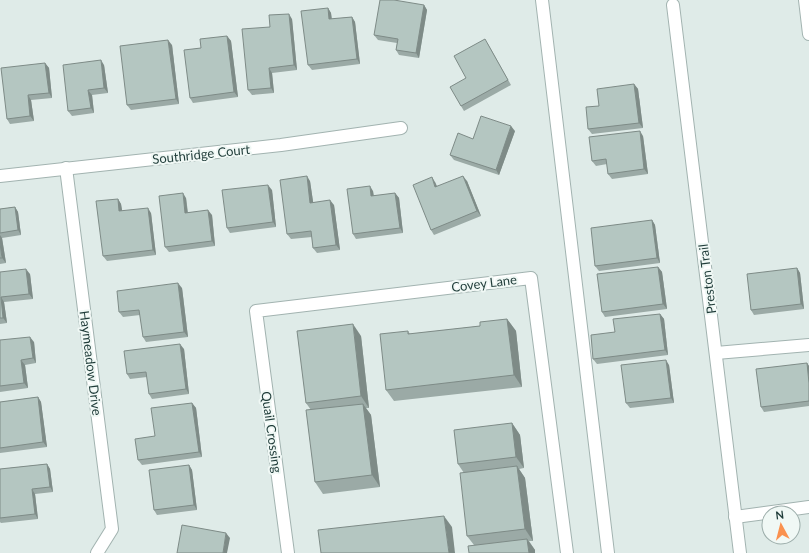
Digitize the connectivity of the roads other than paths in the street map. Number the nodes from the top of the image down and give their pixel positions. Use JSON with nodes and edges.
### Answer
{"nodes":[{"id":1,"x":542,"y":0,"type":"edge"},
{"id":2,"x":805,"y":0,"type":"edge"},
{"id":3,"x":672,"y":2,"type":"edge"},
{"id":4,"x":809,"y":34,"type":"edge"},
{"id":5,"x":401,"y":128,"type":"dead end"},
{"id":6,"x":66,"y":168,"type":"junction"},
{"id":7,"x":0,"y":176,"type":"edge"},
{"id":8,"x":256,"y":311,"type":"joint"},
{"id":9,"x":809,"y":344,"type":"edge"},
{"id":10,"x":716,"y":354,"type":"junction"},
{"id":11,"x":809,"y":507,"type":"edge"},
{"id":12,"x":735,"y":517,"type":"junction"},
{"id":13,"x":97,"y":553,"type":"edge"},
{"id":14,"x":288,"y":553,"type":"edge"},
{"id":15,"x":566,"y":553,"type":"edge"},
{"id":16,"x":608,"y":553,"type":"edge"},
{"id":17,"x":740,"y":553,"type":"edge"}],
"edges":[{"from":1,"to":16,"type":"street"},
{"from":2,"to":4,"type":"street"},
{"from":3,"to":10,"type":"street","name":"Preston Trail"},
{"from":5,"to":6,"type":"street","name":"Southridge Court"},
{"from":6,"to":7,"type":"street","name":"Southridge Court"},
{"from":6,"to":13,"type":"street","name":"Haymeadow Drive"},
{"from":8,"to":14,"type":"street","name":"Quail Crossing"},
{"from":8,"to":15,"type":"street","name":"Covey Lane"},
{"from":9,"to":10,"type":"street"},
{"from":10,"to":12,"type":"street","name":"Preston Trail"},
{"from":11,"to":12,"type":"street"},
{"from":12,"to":17,"type":"street","name":"Preston Trail"}]}
